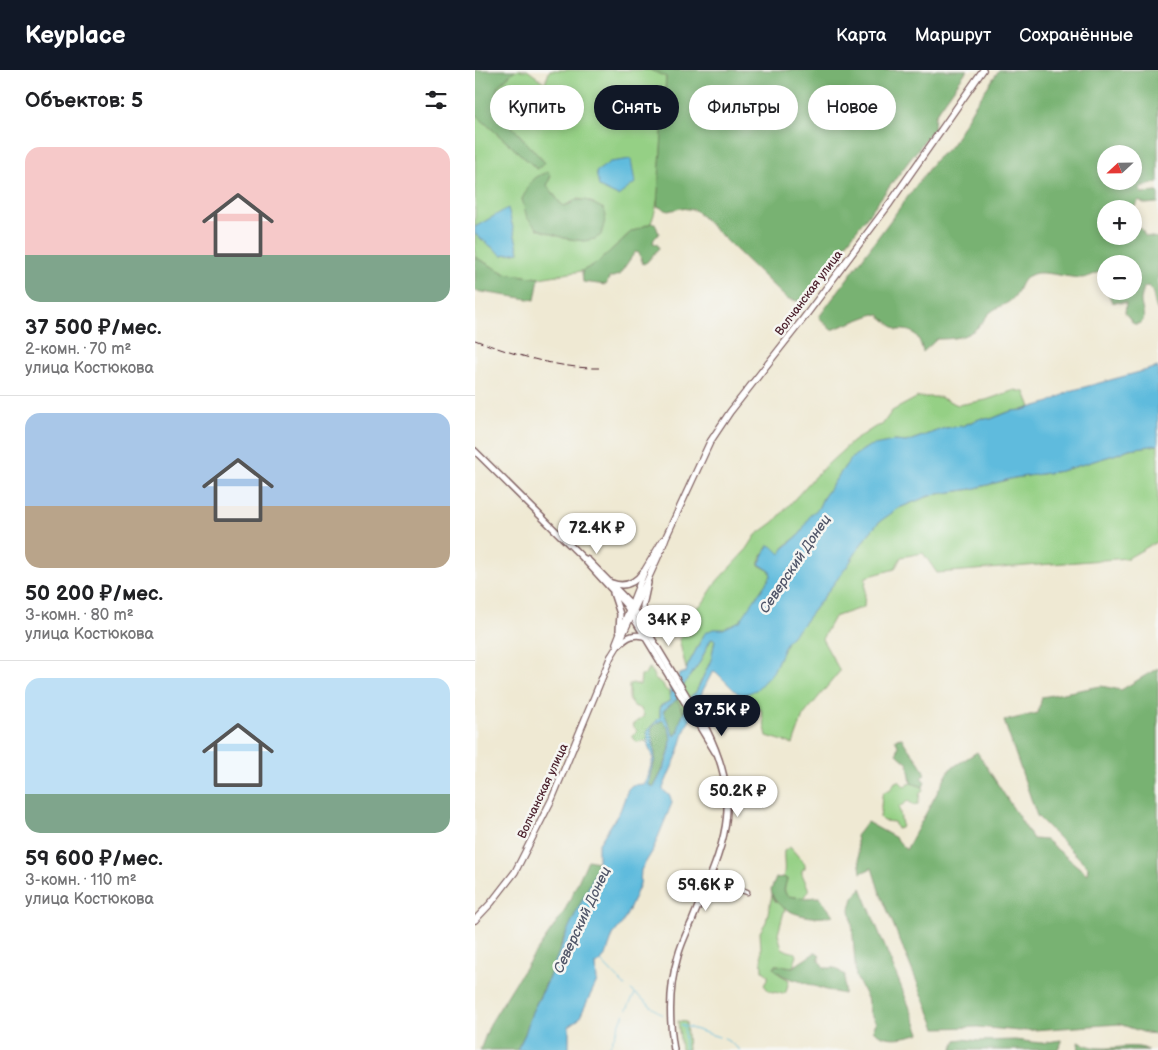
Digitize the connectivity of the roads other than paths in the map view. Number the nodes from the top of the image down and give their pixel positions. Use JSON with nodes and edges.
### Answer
{"nodes":[{"id":1,"x":983,"y":70,"type":"edge"},
{"id":2,"x":475,"y":451,"type":"edge"},
{"id":3,"x":583,"y":558,"type":"junction"},
{"id":4,"x":648,"y":572,"type":"junction"},
{"id":5,"x":610,"y":582,"type":"junction"},
{"id":6,"x":611,"y":590,"type":"junction"},
{"id":7,"x":632,"y":609,"type":"junction"},
{"id":8,"x":619,"y":633,"type":"junction"},
{"id":9,"x":649,"y":638,"type":"junction"},
{"id":10,"x":618,"y":645,"type":"junction"},
{"id":11,"x":610,"y":658,"type":"junction"},
{"id":12,"x":709,"y":878,"type":"junction"},
{"id":13,"x":747,"y":892,"type":"dead end"},
{"id":14,"x":475,"y":920,"type":"edge"},
{"id":15,"x":674,"y":1050,"type":"edge"}],
"edges":[{"from":1,"to":4,"type":"main road","name":"Волчанская улица"},
{"from":2,"to":3,"type":"main road"},
{"from":3,"to":5,"type":"main road"},
{"from":3,"to":6,"type":"main road"},
{"from":4,"to":5,"type":"main road"},
{"from":4,"to":7,"type":"main road","name":"Волчанская улица"},
{"from":4,"to":9,"type":"main road"},
{"from":5,"to":7,"type":"main road"},
{"from":6,"to":7,"type":"main road"},
{"from":6,"to":8,"type":"main road"},
{"from":7,"to":8,"type":"main road","name":"Волчанская улица"},
{"from":7,"to":9,"type":"main road"},
{"from":7,"to":10,"type":"main road","name":"Волчанская улица"},
{"from":8,"to":11,"type":"main road","name":"Волчанская улица"},
{"from":9,"to":10,"type":"main road"},
{"from":9,"to":12,"type":"main road"},
{"from":10,"to":11,"type":"main road","name":"Волчанская улица"},
{"from":11,"to":14,"type":"main road","name":"Волчанская улица"},
{"from":12,"to":13,"type":"street"},
{"from":12,"to":15,"type":"main road"}]}
